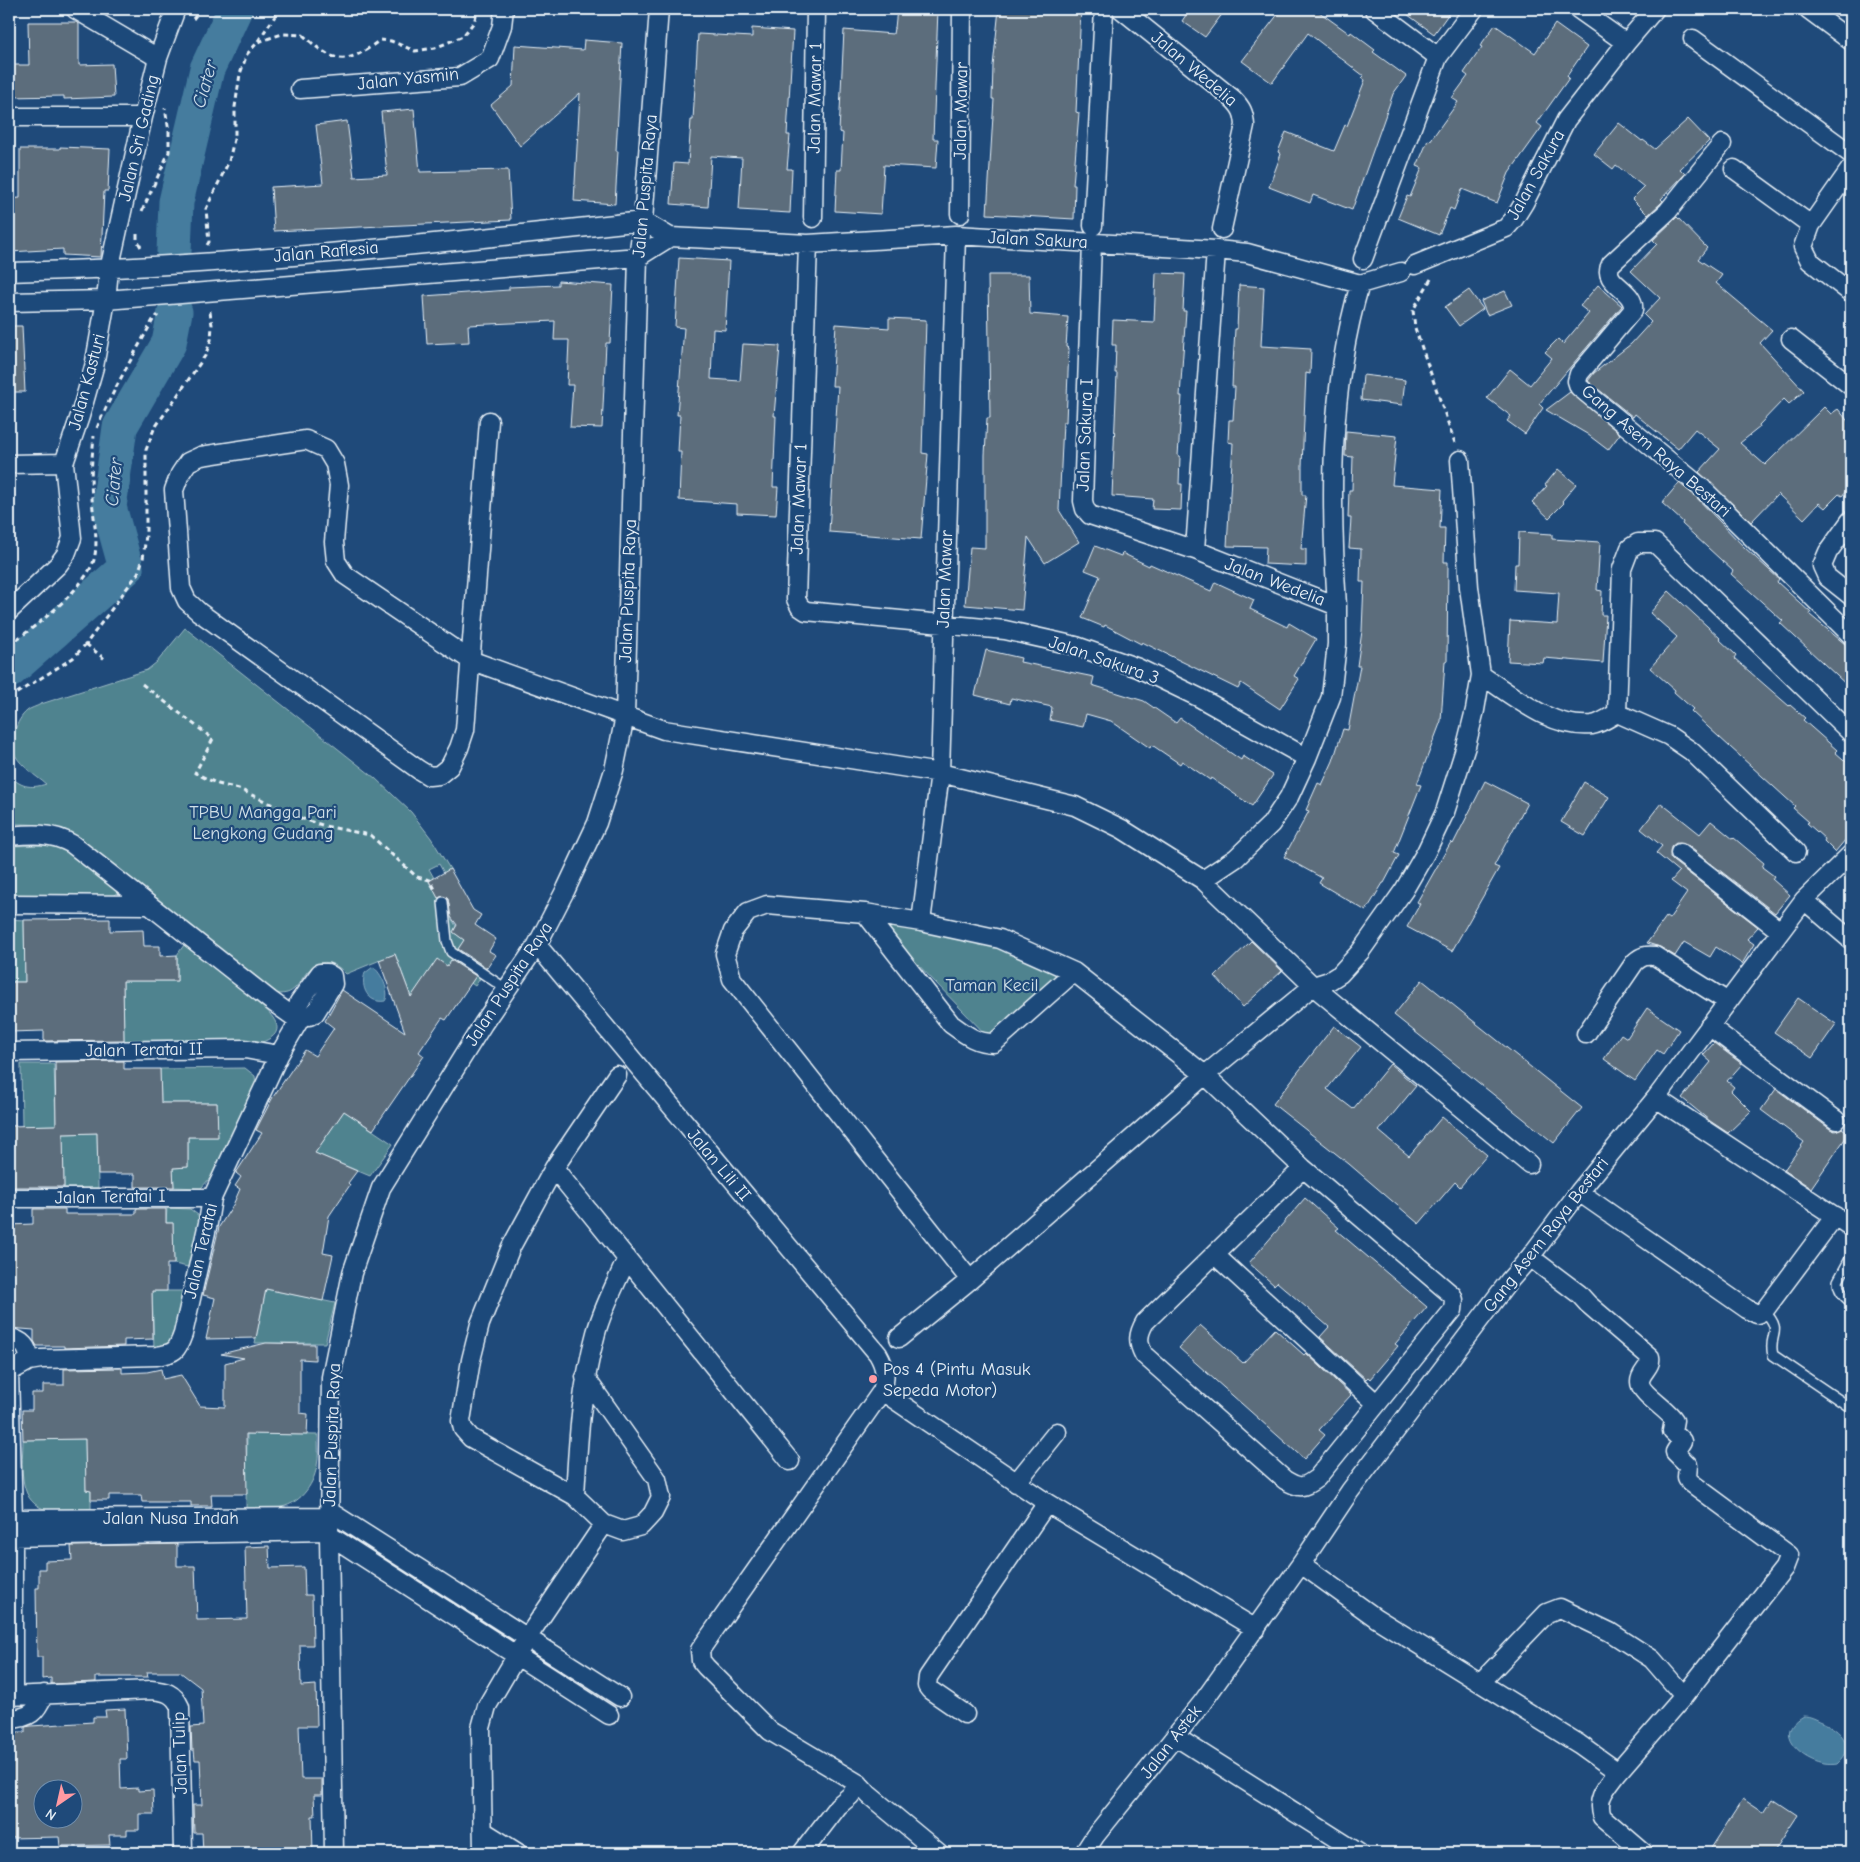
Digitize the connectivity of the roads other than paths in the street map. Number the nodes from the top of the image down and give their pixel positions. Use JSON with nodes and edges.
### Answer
{"nodes":[{"id":1,"x":75,"y":9,"type":"edge"},
{"id":2,"x":176,"y":9,"type":"edge"},
{"id":3,"x":504,"y":9,"type":"edge"},
{"id":4,"x":659,"y":9,"type":"edge"},
{"id":5,"x":816,"y":9,"type":"edge"},
{"id":6,"x":962,"y":9,"type":"edge"},
{"id":7,"x":1104,"y":9,"type":"edge"},
{"id":8,"x":1121,"y":9,"type":"edge"},
{"id":9,"x":1374,"y":9,"type":"edge"},
{"id":10,"x":1474,"y":9,"type":"edge"},
{"id":11,"x":1578,"y":9,"type":"edge"},
{"id":12,"x":1655,"y":9,"type":"edge"},
{"id":13,"x":1808,"y":9,"type":"edge"},
{"id":14,"x":1693,"y":39,"type":"dead end"},
{"id":15,"x":1851,"y":41,"type":"edge"},
{"id":16,"x":1626,"y":43,"type":"junction"},
{"id":17,"x":1438,"y":57,"type":"junction"},
{"id":18,"x":158,"y":58,"type":"junction"},
{"id":19,"x":300,"y":89,"type":"dead end"},
{"id":20,"x":9,"y":117,"type":"edge"},
{"id":21,"x":143,"y":118,"type":"junction"},
{"id":22,"x":1722,"y":144,"type":"dead end"},
{"id":23,"x":1851,"y":154,"type":"edge"},
{"id":24,"x":1734,"y":169,"type":"dead end"},
{"id":25,"x":1849,"y":176,"type":"edge"},
{"id":26,"x":960,"y":214,"type":"dead end"},
{"id":27,"x":813,"y":218,"type":"dead end"},
{"id":28,"x":643,"y":221,"type":"junction"},
{"id":29,"x":1810,"y":225,"type":"junction"},
{"id":30,"x":1222,"y":229,"type":"dead end"},
{"id":31,"x":1092,"y":234,"type":"junction"},
{"id":32,"x":956,"y":235,"type":"junction"},
{"id":33,"x":670,"y":237,"type":"junction"},
{"id":34,"x":808,"y":244,"type":"junction"},
{"id":35,"x":1216,"y":250,"type":"junction"},
{"id":36,"x":638,"y":257,"type":"junction"},
{"id":37,"x":1363,"y":259,"type":"dead end"},
{"id":38,"x":109,"y":270,"type":"junction"},
{"id":39,"x":9,"y":272,"type":"edge"},
{"id":40,"x":1360,"y":284,"type":"junction"},
{"id":41,"x":1851,"y":293,"type":"edge"},
{"id":42,"x":106,"y":300,"type":"junction"},
{"id":43,"x":9,"y":302,"type":"edge"},
{"id":44,"x":1791,"y":339,"type":"dead end"},
{"id":45,"x":1851,"y":386,"type":"edge"},
{"id":46,"x":489,"y":421,"type":"dead end"},
{"id":47,"x":1460,"y":460,"type":"road end"},
{"id":48,"x":64,"y":463,"type":"junction"},
{"id":49,"x":9,"y":464,"type":"edge"},
{"id":50,"x":1851,"y":520,"type":"edge"},
{"id":51,"x":1195,"y":550,"type":"junction"},
{"id":52,"x":1851,"y":596,"type":"edge"},
{"id":53,"x":1338,"y":606,"type":"junction"},
{"id":54,"x":9,"y":611,"type":"edge"},
{"id":55,"x":943,"y":623,"type":"junction"},
{"id":56,"x":1851,"y":635,"type":"edge"},
{"id":57,"x":470,"y":660,"type":"junction"},
{"id":58,"x":1481,"y":675,"type":"junction"},
{"id":59,"x":1617,"y":713,"type":"junction"},
{"id":60,"x":625,"y":716,"type":"junction"},
{"id":61,"x":1851,"y":733,"type":"edge"},
{"id":62,"x":1307,"y":758,"type":"junction"},
{"id":63,"x":940,"y":773,"type":"junction"},
{"id":64,"x":9,"y":836,"type":"edge"},
{"id":65,"x":1796,"y":852,"type":"dead end"},
{"id":66,"x":1680,"y":853,"type":"dead end"},
{"id":67,"x":1851,"y":854,"type":"edge"},
{"id":68,"x":1203,"y":880,"type":"junction"},
{"id":69,"x":1804,"y":900,"type":"junction"},
{"id":70,"x":442,"y":902,"type":"road end"},
{"id":71,"x":9,"y":904,"type":"edge"},
{"id":72,"x":148,"y":905,"type":"junction"},
{"id":73,"x":865,"y":913,"type":"junction"},
{"id":74,"x":921,"y":922,"type":"junction"},
{"id":75,"x":1780,"y":931,"type":"junction"},
{"id":76,"x":1851,"y":940,"type":"edge"},
{"id":77,"x":537,"y":945,"type":"junction"},
{"id":78,"x":1074,"y":972,"type":"junction"},
{"id":79,"x":1313,"y":986,"type":"junction"},
{"id":80,"x":506,"y":989,"type":"junction"},
{"id":81,"x":1728,"y":1002,"type":"junction"},
{"id":82,"x":1709,"y":1026,"type":"junction"},
{"id":83,"x":1586,"y":1034,"type":"dead end"},
{"id":84,"x":9,"y":1052,"type":"edge"},
{"id":85,"x":280,"y":1055,"type":"junction"},
{"id":86,"x":617,"y":1075,"type":"dead end"},
{"id":87,"x":1205,"y":1075,"type":"junction"},
{"id":88,"x":1656,"y":1098,"type":"junction"},
{"id":89,"x":1836,"y":1120,"type":"dead end"},
{"id":90,"x":1529,"y":1164,"type":"dead end"},
{"id":91,"x":554,"y":1168,"type":"junction"},
{"id":92,"x":1303,"y":1168,"type":"junction"},
{"id":93,"x":1579,"y":1192,"type":"junction"},
{"id":94,"x":9,"y":1198,"type":"edge"},
{"id":95,"x":212,"y":1198,"type":"junction"},
{"id":96,"x":1835,"y":1216,"type":"junction"},
{"id":97,"x":1851,"y":1227,"type":"edge"},
{"id":98,"x":1215,"y":1255,"type":"junction"},
{"id":99,"x":1530,"y":1257,"type":"junction"},
{"id":100,"x":1851,"y":1257,"type":"edge"},
{"id":101,"x":627,"y":1258,"type":"junction"},
{"id":102,"x":970,"y":1280,"type":"junction"},
{"id":103,"x":1851,"y":1302,"type":"edge"},
{"id":104,"x":1764,"y":1311,"type":"junction"},
{"id":105,"x":9,"y":1338,"type":"edge"},
{"id":106,"x":899,"y":1338,"type":"dead end"},
{"id":107,"x":29,"y":1361,"type":"junction"},
{"id":108,"x":9,"y":1372,"type":"edge"},
{"id":109,"x":585,"y":1378,"type":"junction"},
{"id":110,"x":882,"y":1391,"type":"junction"},
{"id":111,"x":1377,"y":1404,"type":"junction"},
{"id":112,"x":1851,"y":1408,"type":"edge"},
{"id":113,"x":1056,"y":1432,"type":"dead end"},
{"id":114,"x":790,"y":1461,"type":"dead end"},
{"id":115,"x":1016,"y":1483,"type":"junction"},
{"id":116,"x":575,"y":1496,"type":"junction"},
{"id":117,"x":1047,"y":1503,"type":"junction"},
{"id":118,"x":11,"y":1519,"type":"edge"},
{"id":119,"x":329,"y":1523,"type":"junction"},
{"id":120,"x":604,"y":1524,"type":"junction"},
{"id":121,"x":11,"y":1537,"type":"edge"},
{"id":122,"x":1302,"y":1564,"type":"junction"},
{"id":123,"x":1256,"y":1629,"type":"junction"},
{"id":124,"x":527,"y":1638,"type":"junction"},
{"id":125,"x":516,"y":1655,"type":"junction"},
{"id":126,"x":1481,"y":1682,"type":"junction"},
{"id":127,"x":44,"y":1694,"type":"junction"},
{"id":128,"x":11,"y":1696,"type":"edge"},
{"id":129,"x":1684,"y":1696,"type":"junction"},
{"id":130,"x":620,"y":1697,"type":"dead end"},
{"id":131,"x":965,"y":1714,"type":"dead end"},
{"id":132,"x":609,"y":1715,"type":"dead end"},
{"id":133,"x":9,"y":1718,"type":"edge"},
{"id":134,"x":1176,"y":1736,"type":"junction"},
{"id":135,"x":1618,"y":1772,"type":"junction"},
{"id":136,"x":859,"y":1784,"type":"junction"},
{"id":137,"x":483,"y":1831,"type":"junction"},
{"id":138,"x":929,"y":1850,"type":"edge"},
{"id":139,"x":183,"y":1853,"type":"edge"},
{"id":140,"x":334,"y":1853,"type":"edge"},
{"id":141,"x":483,"y":1853,"type":"edge"},
{"id":142,"x":518,"y":1853,"type":"edge"},
{"id":143,"x":802,"y":1853,"type":"edge"},
{"id":144,"x":1084,"y":1853,"type":"edge"},
{"id":145,"x":1359,"y":1853,"type":"edge"},
{"id":146,"x":1644,"y":1853,"type":"edge"}],
"edges":[{"from":1,"to":18,"type":"street"},
{"from":2,"to":18,"type":"street","name":"Jalan Sri Gading"},
{"from":3,"to":19,"type":"street","name":"Jalan Yasmin"},
{"from":4,"to":28,"type":"street","name":"Jalan Puspita Raya"},
{"from":5,"to":27,"type":"street","name":"Jalan Mawar 1"},
{"from":6,"to":26,"type":"street","name":"Jalan Mawar"},
{"from":7,"to":31,"type":"street","name":"Jalan Sakura I"},
{"from":8,"to":30,"type":"street","name":"Jalan Wedelia"},
{"from":9,"to":17,"type":"street"},
{"from":10,"to":17,"type":"street"},
{"from":11,"to":16,"type":"street"},
{"from":12,"to":16,"type":"street","name":"Jalan Sakura"},
{"from":13,"to":15,"type":"street"},
{"from":14,"to":23,"type":"street"},
{"from":16,"to":40,"type":"street","name":"Jalan Sakura"},
{"from":17,"to":37,"type":"street"},
{"from":18,"to":21,"type":"street","name":"Jalan Sri Gading"},
{"from":20,"to":21,"type":"street"},
{"from":21,"to":38,"type":"street","name":"Jalan Sri Gading"},
{"from":22,"to":56,"type":"street","name":"Gang Asem Raya Bestari"},
{"from":24,"to":29,"type":"street"},
{"from":25,"to":29,"type":"street"},
{"from":28,"to":33,"type":"street","name":"Jalan Sakura"},
{"from":28,"to":36,"type":"street","name":"Jalan Puspita Raya"},
{"from":28,"to":38,"type":"street","name":"Jalan Raflesia"},
{"from":29,"to":41,"type":"street"},
{"from":31,"to":32,"type":"street","name":"Jalan Sakura"},
{"from":31,"to":35,"type":"street","name":"Jalan Sakura"},
{"from":31,"to":51,"type":"street","name":"Jalan Sakura I"},
{"from":32,"to":34,"type":"street","name":"Jalan Sakura"},
{"from":32,"to":55,"type":"street","name":"Jalan Mawar"},
{"from":33,"to":34,"type":"street","name":"Jalan Sakura"},
{"from":33,"to":36,"type":"street"},
{"from":34,"to":55,"type":"street","name":"Jalan Mawar 1"},
{"from":35,"to":40,"type":"street","name":"Jalan Sakura"},
{"from":35,"to":51,"type":"street"},
{"from":36,"to":42,"type":"street","name":"Jalan Raflesia"},
{"from":36,"to":60,"type":"street","name":"Jalan Puspita Raya"},
{"from":38,"to":39,"type":"street","name":"Jalan Raflesia"},
{"from":38,"to":42,"type":"street","name":"Jalan Sri Gading"},
{"from":40,"to":53,"type":"street"},
{"from":42,"to":43,"type":"street","name":"Jalan Raflesia"},
{"from":42,"to":48,"type":"street","name":"Jalan Kasturi"},
{"from":44,"to":45,"type":"street"},
{"from":46,"to":57,"type":"street"},
{"from":47,"to":58,"type":"street"},
{"from":48,"to":49,"type":"street"},
{"from":48,"to":54,"type":"street","name":"Jalan Kasturi"},
{"from":50,"to":52,"type":"street"},
{"from":51,"to":53,"type":"street","name":"Jalan Wedelia"},
{"from":53,"to":62,"type":"street","name":"Jalan Wedelia"},
{"from":55,"to":62,"type":"street","name":"Jalan Sakura 3"},
{"from":55,"to":63,"type":"street","name":"Jalan Mawar"},
{"from":57,"to":57,"type":"street"},
{"from":57,"to":60,"type":"street"},
{"from":58,"to":59,"type":"street"},
{"from":58,"to":79,"type":"street"},
{"from":59,"to":61,"type":"street"},
{"from":59,"to":65,"type":"street"},
{"from":60,"to":63,"type":"street"},
{"from":60,"to":77,"type":"street","name":"Jalan Puspita Raya"},
{"from":62,"to":68,"type":"street","name":"Jalan Wedelia"},
{"from":63,"to":68,"type":"street"},
{"from":63,"to":74,"type":"street","name":"Jalan Mawar"},
{"from":64,"to":72,"type":"street","name":"Jalan Teratai"},
{"from":66,"to":75,"type":"street"},
{"from":67,"to":69,"type":"street","name":"Gang Asem Raya Bestari"},
{"from":68,"to":79,"type":"street"},
{"from":69,"to":75,"type":"street","name":"Gang Asem Raya Bestari"},
{"from":69,"to":76,"type":"street"},
{"from":70,"to":80,"type":"lane"},
{"from":71,"to":72,"type":"street"},
{"from":72,"to":85,"type":"street","name":"Jalan Teratai"},
{"from":73,"to":74,"type":"street"},
{"from":73,"to":78,"type":"street"},
{"from":73,"to":102,"type":"street"},
{"from":74,"to":78,"type":"street"},
{"from":75,"to":81,"type":"street","name":"Gang Asem Raya Bestari"},
{"from":77,"to":80,"type":"street","name":"Jalan Puspita Raya"},
{"from":77,"to":110,"type":"street","name":"Jalan Lili II"},
{"from":78,"to":87,"type":"street"},
{"from":79,"to":87,"type":"street"},
{"from":79,"to":90,"type":"street"},
{"from":80,"to":119,"type":"street","name":"Jalan Puspita Raya"},
{"from":81,"to":82,"type":"street","name":"Gang Asem Raya Bestari"},
{"from":81,"to":83,"type":"street"},
{"from":82,"to":88,"type":"street","name":"Gang Asem Raya Bestari"},
{"from":82,"to":89,"type":"street"},
{"from":84,"to":85,"type":"street","name":"Jalan Teratai II"},
{"from":85,"to":95,"type":"street","name":"Jalan Teratai"},
{"from":86,"to":91,"type":"street"},
{"from":87,"to":92,"type":"street"},
{"from":87,"to":102,"type":"street"},
{"from":88,"to":93,"type":"street","name":"Gang Asem Raya Bestari"},
{"from":88,"to":96,"type":"street"},
{"from":91,"to":101,"type":"street"},
{"from":91,"to":116,"type":"street"},
{"from":92,"to":98,"type":"street"},
{"from":92,"to":111,"type":"street"},
{"from":93,"to":99,"type":"street","name":"Gang Asem Raya Bestari"},
{"from":93,"to":104,"type":"street"},
{"from":94,"to":95,"type":"street","name":"Jalan Teratai I"},
{"from":95,"to":107,"type":"street","name":"Jalan Teratai"},
{"from":96,"to":97,"type":"street"},
{"from":96,"to":104,"type":"street"},
{"from":98,"to":111,"type":"street"},
{"from":98,"to":111,"type":"street"},
{"from":99,"to":122,"type":"street","name":"Gang Asem Raya Bestari"},
{"from":99,"to":129,"type":"street"},
{"from":100,"to":103,"type":"lane"},
{"from":101,"to":109,"type":"street"},
{"from":101,"to":114,"type":"street"},
{"from":102,"to":106,"type":"street"},
{"from":104,"to":112,"type":"lane"},
{"from":105,"to":107,"type":"street"},
{"from":107,"to":108,"type":"street","name":"Jalan Teratai"},
{"from":108,"to":118,"type":"street","name":"Jalan Teratai"},
{"from":109,"to":116,"type":"street"},
{"from":109,"to":120,"type":"street"},
{"from":110,"to":115,"type":"street"},
{"from":110,"to":136,"type":"street"},
{"from":113,"to":115,"type":"street"},
{"from":115,"to":117,"type":"street"},
{"from":116,"to":120,"type":"street"},
{"from":117,"to":123,"type":"street"},
{"from":117,"to":131,"type":"street"},
{"from":118,"to":119,"type":"street","name":"Jalan Nusa Indah"},
{"from":118,"to":121,"type":"street"},
{"from":119,"to":121,"type":"street","name":"Jalan Nusa Indah"},
{"from":119,"to":124,"type":"street"},
{"from":119,"to":125,"type":"street"},
{"from":119,"to":140,"type":"street","name":"Jalan Puspita Raya"},
{"from":120,"to":124,"type":"street"},
{"from":121,"to":128,"type":"street","name":"Jalan Tulip"},
{"from":122,"to":123,"type":"street","name":"Gang Asem Raya Bestari"},
{"from":122,"to":126,"type":"street"},
{"from":123,"to":134,"type":"street","name":"Jalan Astek"},
{"from":124,"to":125,"type":"street"},
{"from":124,"to":130,"type":"street"},
{"from":125,"to":132,"type":"street"},
{"from":125,"to":137,"type":"street"},
{"from":126,"to":129,"type":"street"},
{"from":126,"to":135,"type":"street"},
{"from":127,"to":128,"type":"street","name":"Jalan Tulip"},
{"from":127,"to":133,"type":"street"},
{"from":127,"to":139,"type":"street","name":"Jalan Tulip"},
{"from":129,"to":135,"type":"street"},
{"from":134,"to":144,"type":"street","name":"Jalan Astek"},
{"from":134,"to":145,"type":"street"},
{"from":135,"to":146,"type":"street"},
{"from":136,"to":138,"type":"street"},
{"from":136,"to":143,"type":"street"},
{"from":137,"to":141,"type":"street"},
{"from":137,"to":142,"type":"street"}]}
